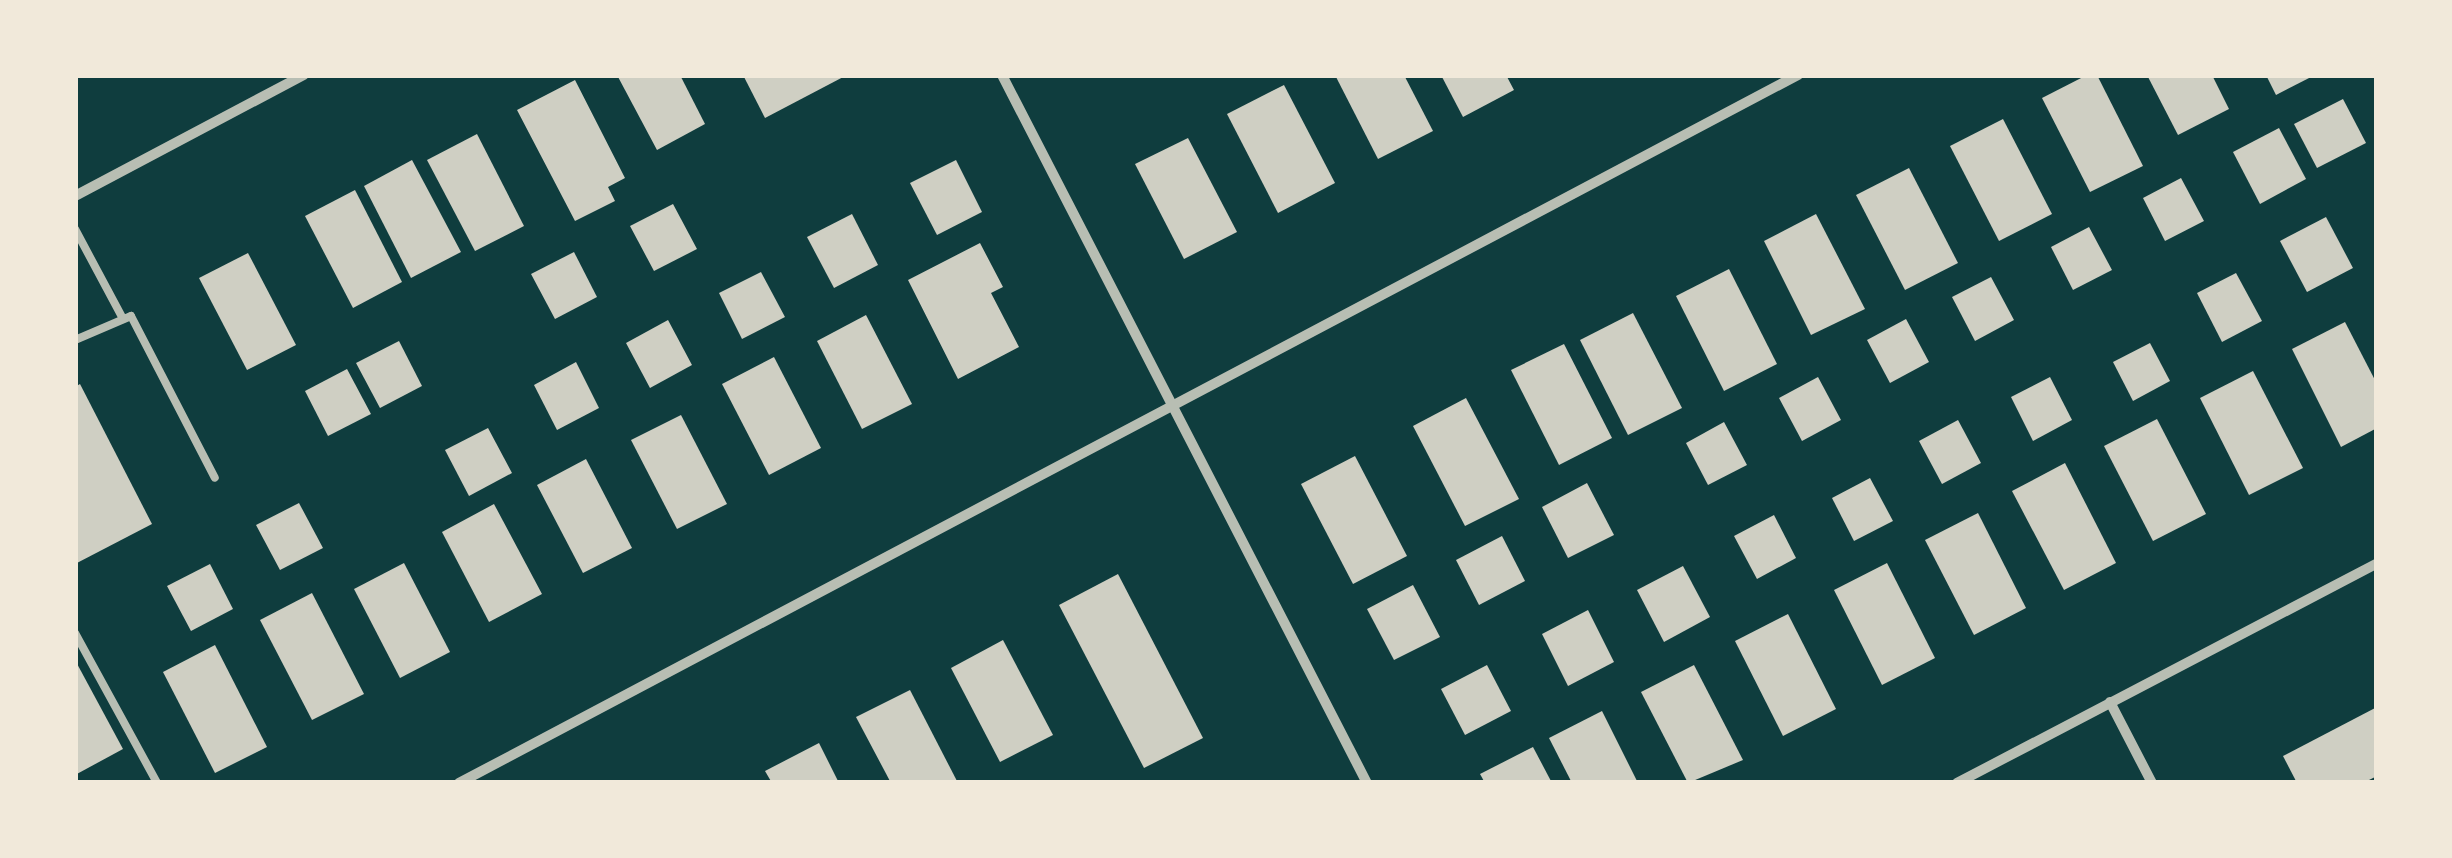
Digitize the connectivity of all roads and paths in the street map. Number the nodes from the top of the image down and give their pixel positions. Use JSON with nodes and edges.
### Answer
{"nodes":[{"id":1,"x":304,"y":75,"type":"edge"},
{"id":2,"x":1002,"y":75,"type":"edge"},
{"id":3,"x":1798,"y":75,"type":"edge"},
{"id":4,"x":75,"y":196,"type":"edge"},
{"id":5,"x":75,"y":229,"type":"edge"},
{"id":6,"x":123,"y":318,"type":"junction"},
{"id":7,"x":75,"y":340,"type":"edge"},
{"id":8,"x":1173,"y":408,"type":"junction"},
{"id":9,"x":215,"y":478,"type":"dead end"},
{"id":10,"x":2377,"y":563,"type":"edge"},
{"id":11,"x":75,"y":633,"type":"edge"},
{"id":12,"x":2110,"y":702,"type":"junction"},
{"id":13,"x":157,"y":783,"type":"edge"},
{"id":14,"x":460,"y":783,"type":"edge"},
{"id":15,"x":1367,"y":783,"type":"edge"},
{"id":16,"x":1957,"y":783,"type":"edge"},
{"id":17,"x":2152,"y":783,"type":"edge"}],
"edges":[{"from":1,"to":4,"type":"street"},
{"from":2,"to":8,"type":"street"},
{"from":3,"to":8,"type":"street"},
{"from":5,"to":6,"type":"lane"},
{"from":6,"to":7,"type":"lane"},
{"from":6,"to":9,"type":"lane"},
{"from":8,"to":14,"type":"street"},
{"from":8,"to":15,"type":"street"},
{"from":10,"to":12,"type":"street"},
{"from":11,"to":13,"type":"lane"},
{"from":12,"to":16,"type":"street"},
{"from":12,"to":17,"type":"street"}]}
